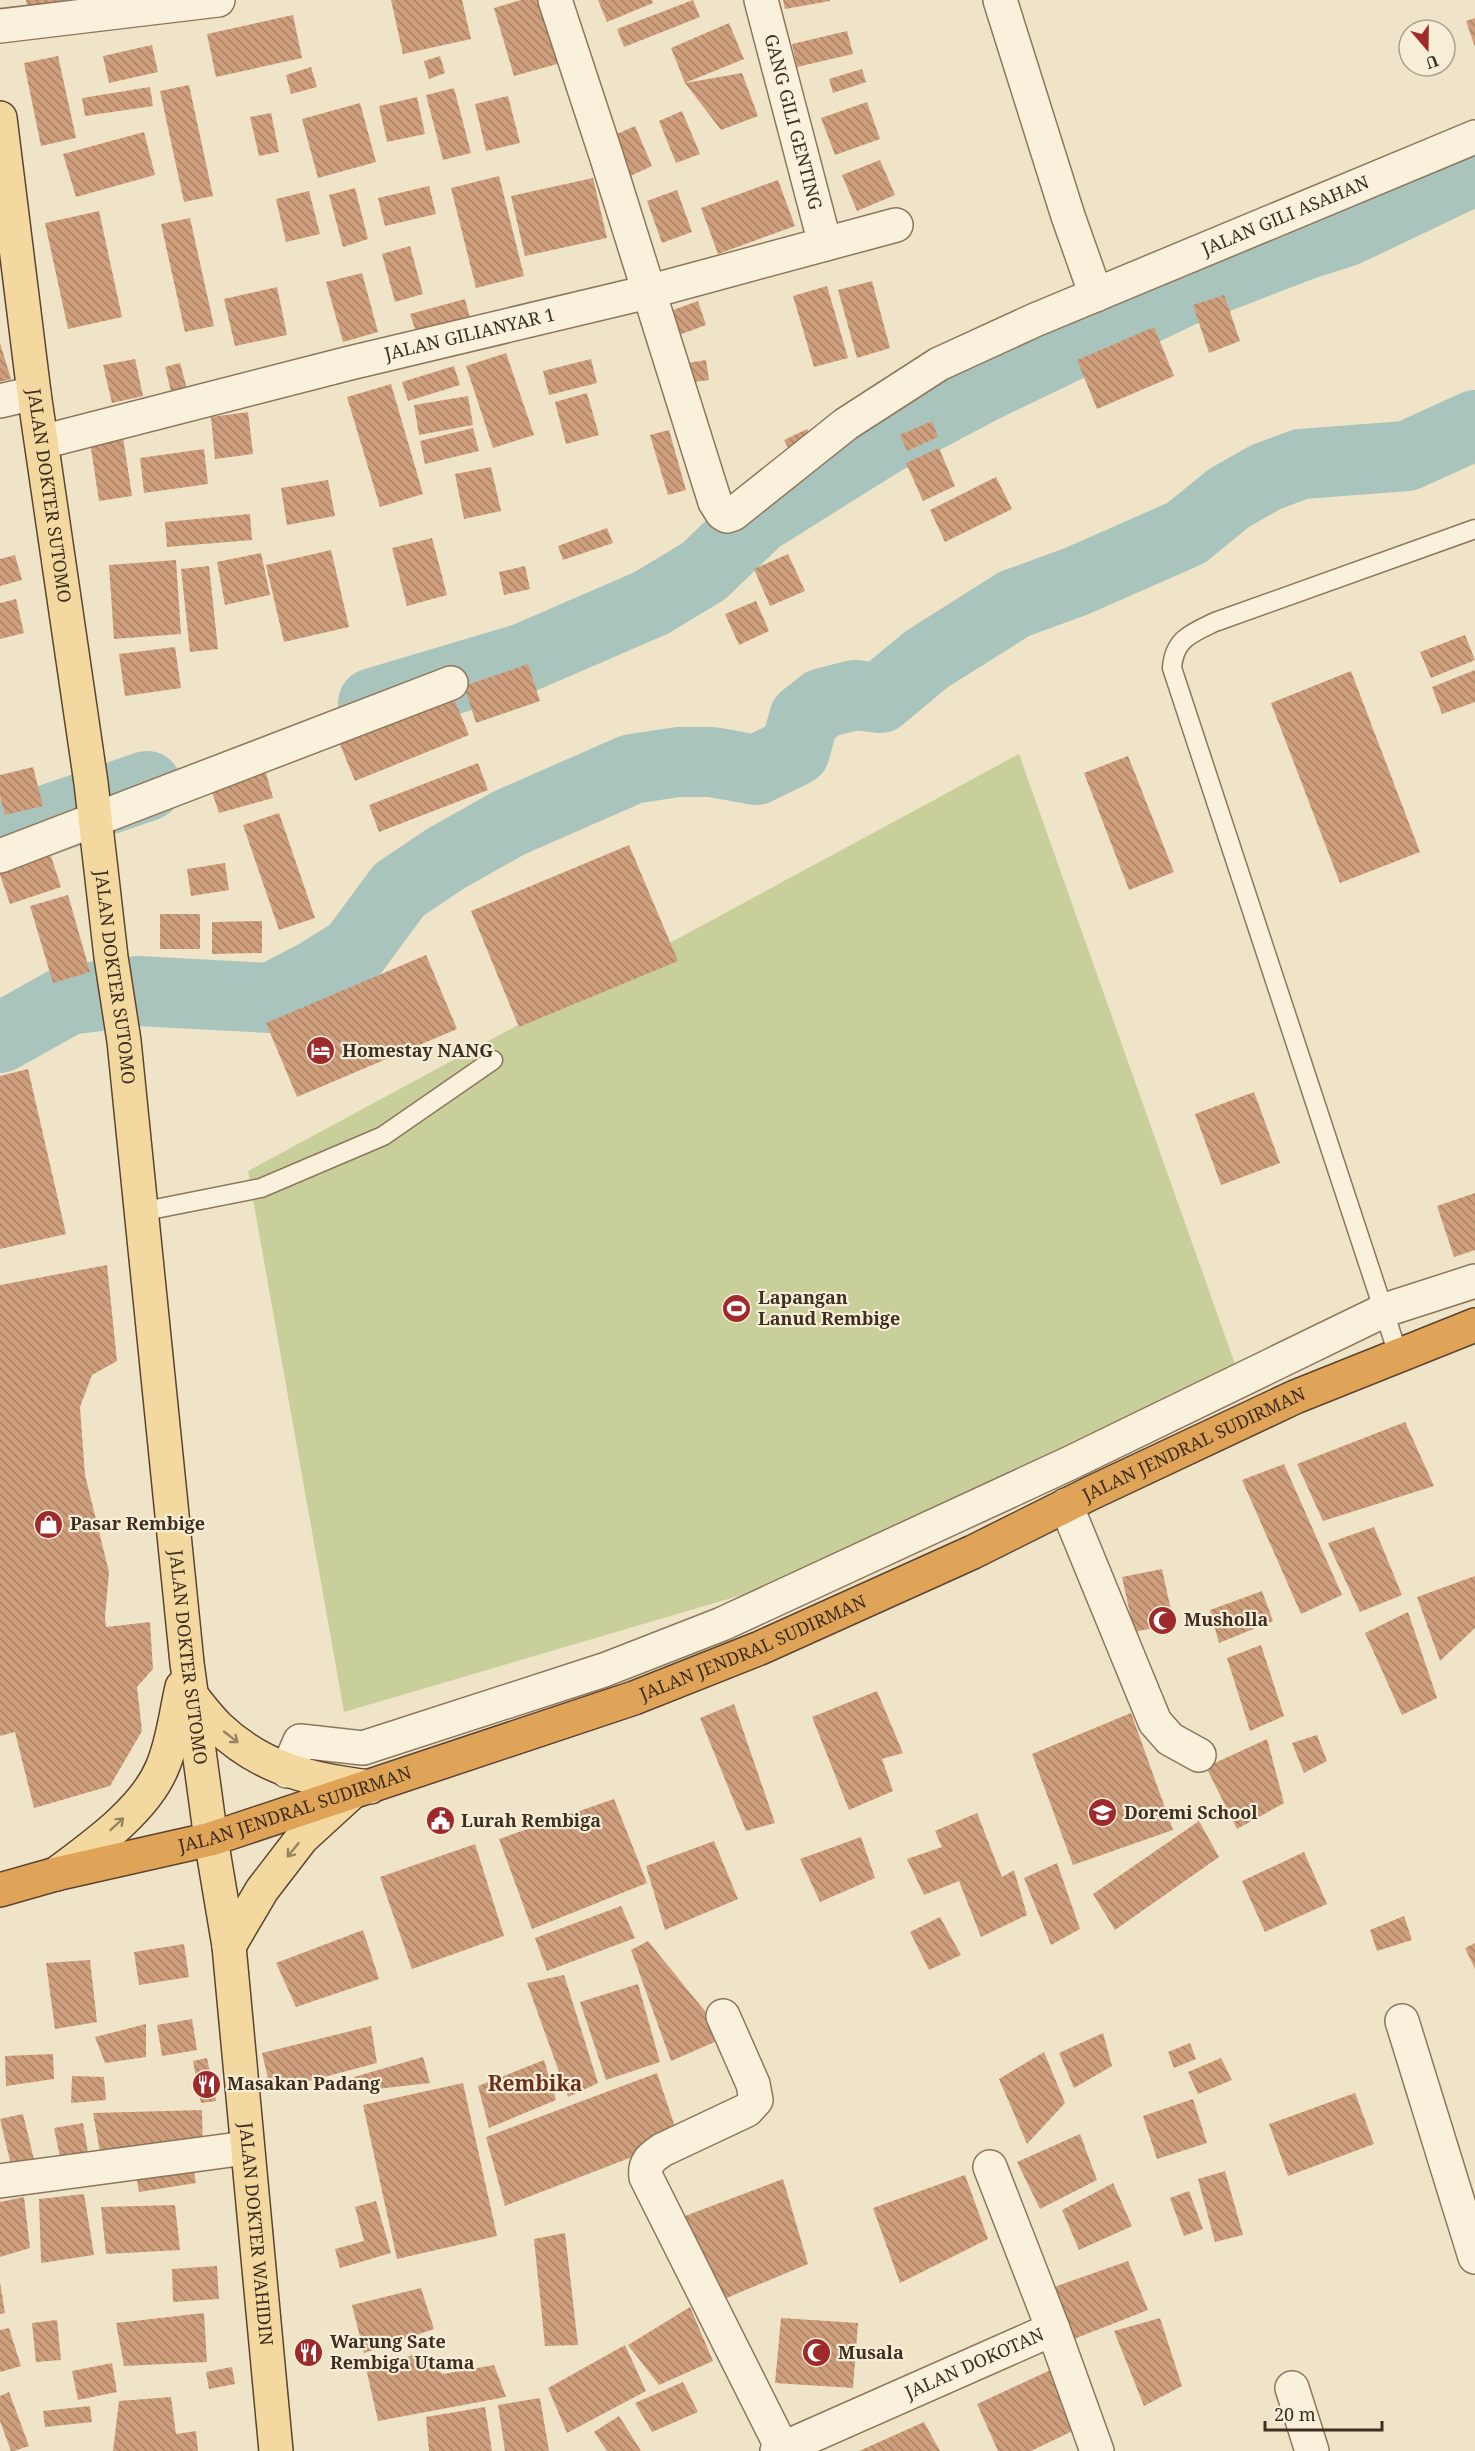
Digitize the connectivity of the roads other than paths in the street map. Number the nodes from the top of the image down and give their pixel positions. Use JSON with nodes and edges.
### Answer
{"nodes":[{"id":1,"x":218,"y":0,"type":"edge"},
{"id":2,"x":555,"y":0,"type":"edge"},
{"id":3,"x":761,"y":0,"type":"edge"},
{"id":4,"x":1000,"y":0,"type":"edge"},
{"id":5,"x":0,"y":26,"type":"edge"},
{"id":6,"x":0,"y":118,"type":"edge"},
{"id":7,"x":1475,"y":137,"type":"edge"},
{"id":8,"x":896,"y":225,"type":"dead end"},
{"id":9,"x":825,"y":244,"type":"junction"},
{"id":10,"x":648,"y":292,"type":"junction"},
{"id":11,"x":1096,"y":295,"type":"junction"},
{"id":12,"x":34,"y":393,"type":"junction"},
{"id":13,"x":0,"y":401,"type":"edge"},
{"id":14,"x":42,"y":442,"type":"junction"},
{"id":15,"x":1475,"y":529,"type":"edge"},
{"id":16,"x":451,"y":683,"type":"dead end"},
{"id":17,"x":96,"y":821,"type":"junction"},
{"id":18,"x":0,"y":856,"type":"edge"},
{"id":19,"x":493,"y":1060,"type":"dead end"},
{"id":20,"x":140,"y":1212,"type":"junction"},
{"id":21,"x":1475,"y":1281,"type":"edge"},
{"id":22,"x":1385,"y":1310,"type":"junction"},
{"id":23,"x":1475,"y":1324,"type":"edge"},
{"id":24,"x":1398,"y":1354,"type":"junction"},
{"id":25,"x":1066,"y":1506,"type":"junction"},
{"id":26,"x":189,"y":1679,"type":"junction"},
{"id":27,"x":1199,"y":1755,"type":"dead end"},
{"id":28,"x":287,"y":1771,"type":"junction"},
{"id":29,"x":360,"y":1790,"type":"junction"},
{"id":30,"x":211,"y":1839,"type":"junction"},
{"id":31,"x":56,"y":1874,"type":"junction"},
{"id":32,"x":0,"y":1890,"type":"edge"},
{"id":33,"x":229,"y":1946,"type":"junction"},
{"id":34,"x":723,"y":2016,"type":"dead end"},
{"id":35,"x":1402,"y":2021,"type":"dead end"},
{"id":36,"x":246,"y":2148,"type":"junction"},
{"id":37,"x":990,"y":2167,"type":"dead end"},
{"id":38,"x":0,"y":2181,"type":"edge"},
{"id":39,"x":1475,"y":2257,"type":"edge"},
{"id":40,"x":1053,"y":2329,"type":"junction"},
{"id":41,"x":1292,"y":2388,"type":"dead end"},
{"id":42,"x":779,"y":2450,"type":"edge"},
{"id":43,"x":276,"y":2451,"type":"edge"},
{"id":44,"x":1097,"y":2451,"type":"edge"},
{"id":45,"x":1312,"y":2451,"type":"edge"}],
"edges":[{"from":1,"to":5,"type":"street"},
{"from":2,"to":10,"type":"street"},
{"from":3,"to":9,"type":"street","name":"GANG GILI GENTING"},
{"from":4,"to":11,"type":"street"},
{"from":6,"to":12,"type":"main road","name":"JALAN DOKTER SUTOMO"},
{"from":7,"to":11,"type":"street","name":"JALAN GILI ASAHAN"},
{"from":8,"to":9,"type":"street","name":"JALAN GILIANYAR 1"},
{"from":9,"to":10,"type":"street","name":"JALAN GILIANYAR 1"},
{"from":10,"to":11,"type":"street","name":"JALAN GILI ASAHAN"},
{"from":10,"to":14,"type":"street","name":"JALAN GILIANYAR 1"},
{"from":12,"to":13,"type":"street"},
{"from":12,"to":14,"type":"main road","name":"JALAN DOKTER SUTOMO"},
{"from":14,"to":17,"type":"main road","name":"JALAN DOKTER SUTOMO"},
{"from":15,"to":22,"type":"lane"},
{"from":16,"to":17,"type":"street"},
{"from":17,"to":18,"type":"street"},
{"from":17,"to":20,"type":"main road","name":"JALAN DOKTER SUTOMO"},
{"from":19,"to":20,"type":"lane"},
{"from":20,"to":26,"type":"main road","name":"JALAN DOKTER SUTOMO"},
{"from":21,"to":22,"type":"street"},
{"from":22,"to":24,"type":"lane"},
{"from":22,"to":28,"type":"street"},
{"from":23,"to":24,"type":"highway","name":"JALAN JENDRAL SUDIRMAN"},
{"from":24,"to":25,"type":"highway","name":"JALAN JENDRAL SUDIRMAN"},
{"from":25,"to":27,"type":"street"},
{"from":25,"to":29,"type":"highway","name":"JALAN JENDRAL SUDIRMAN"},
{"from":26,"to":28,"type":"main road","one_way":true},
{"from":26,"to":30,"type":"main road","name":"JALAN DOKTER SUTOMO"},
{"from":31,"to":26,"type":"main road","one_way":true},
{"from":28,"to":29,"type":"main road"},
{"from":29,"to":30,"type":"highway","name":"JALAN JENDRAL SUDIRMAN"},
{"from":29,"to":33,"type":"main road","one_way":true},
{"from":30,"to":31,"type":"highway","name":"JALAN JENDRAL SUDIRMAN"},
{"from":30,"to":33,"type":"main road","name":"JALAN DOKTER WAHIDIN"},
{"from":31,"to":32,"type":"highway","name":"JALAN JENDRAL SUDIRMAN"},
{"from":33,"to":36,"type":"main road","name":"JALAN DOKTER WAHIDIN"},
{"from":34,"to":42,"type":"street"},
{"from":35,"to":39,"type":"street"},
{"from":36,"to":38,"type":"street"},
{"from":36,"to":43,"type":"main road","name":"JALAN DOKTER WAHIDIN"},
{"from":37,"to":40,"type":"street"},
{"from":40,"to":42,"type":"street","name":"JALAN DOKOTAN"},
{"from":40,"to":44,"type":"street","name":"JALAN DOKOTAN"},
{"from":41,"to":45,"type":"street"}]}
